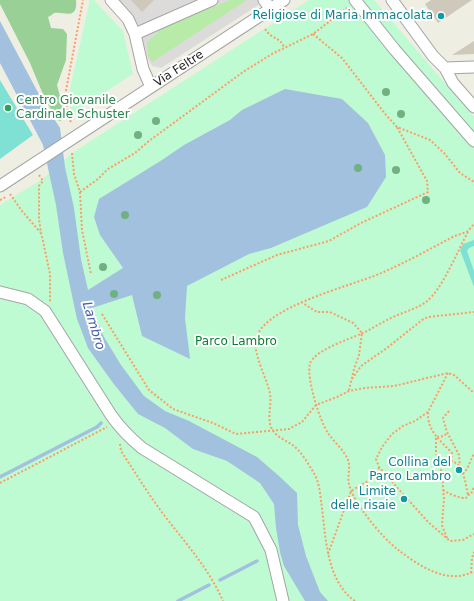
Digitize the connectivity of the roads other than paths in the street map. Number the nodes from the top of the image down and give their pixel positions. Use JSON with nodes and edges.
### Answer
{"nodes":[{"id":1,"x":111,"y":0,"type":"edge"},
{"id":2,"x":212,"y":0,"type":"edge"},
{"id":3,"x":284,"y":0,"type":"edge"},
{"id":4,"x":356,"y":0,"type":"edge"},
{"id":5,"x":392,"y":0,"type":"edge"},
{"id":6,"x":267,"y":4,"type":"edge"},
{"id":7,"x":135,"y":34,"type":"junction"},
{"id":8,"x":474,"y":67,"type":"edge"},
{"id":9,"x":445,"y":68,"type":"junction"},
{"id":10,"x":151,"y":87,"type":"junction"},
{"id":11,"x":474,"y":107,"type":"edge"},
{"id":12,"x":474,"y":141,"type":"edge"},
{"id":13,"x":0,"y":186,"type":"edge"},
{"id":14,"x":0,"y":292,"type":"edge"},
{"id":15,"x":283,"y":601,"type":"edge"}],
"edges":[{"from":1,"to":7,"type":"street"},
{"from":2,"to":7,"type":"street"},
{"from":3,"to":6,"type":"street","name":"Via Feltre"},
{"from":4,"to":12,"type":"street"},
{"from":5,"to":9,"type":"street"},
{"from":6,"to":10,"type":"street","name":"Via Feltre"},
{"from":7,"to":10,"type":"street"},
{"from":8,"to":9,"type":"street"},
{"from":9,"to":11,"type":"street"},
{"from":10,"to":13,"type":"street","name":"Via Feltre"},
{"from":14,"to":15,"type":"street"}]}
